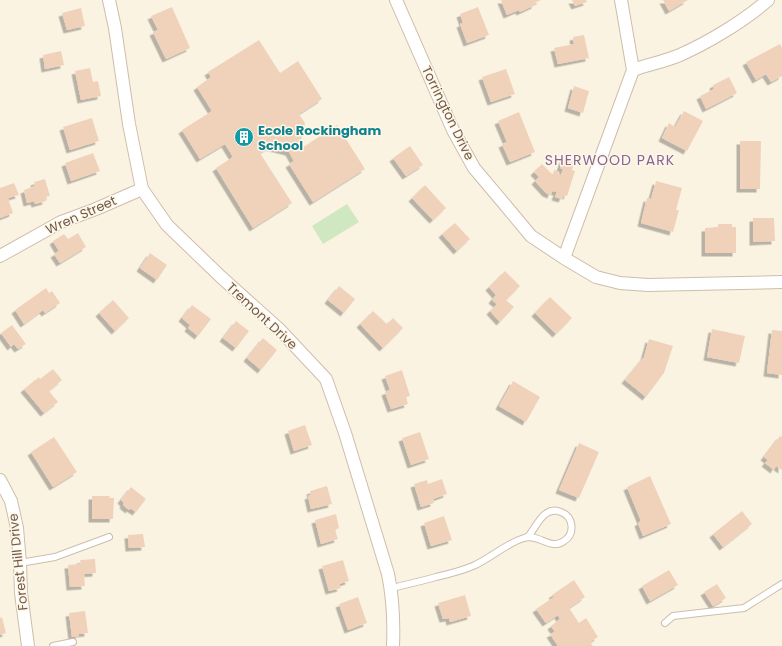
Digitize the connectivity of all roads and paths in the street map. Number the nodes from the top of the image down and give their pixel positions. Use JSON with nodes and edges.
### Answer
{"nodes":[{"id":1,"x":109,"y":0,"type":"edge"},
{"id":2,"x":396,"y":0,"type":"edge"},
{"id":3,"x":621,"y":0,"type":"edge"},
{"id":4,"x":768,"y":0,"type":"edge"},
{"id":5,"x":633,"y":70,"type":"junction"},
{"id":6,"x":142,"y":188,"type":"junction"},
{"id":7,"x":0,"y":256,"type":"edge"},
{"id":8,"x":564,"y":258,"type":"junction"},
{"id":9,"x":782,"y":282,"type":"edge"},
{"id":10,"x":0,"y":480,"type":"edge"},
{"id":11,"x":109,"y":537,"type":"dead end"},
{"id":12,"x":528,"y":537,"type":"junction"},
{"id":13,"x":20,"y":563,"type":"junction"},
{"id":14,"x":782,"y":584,"type":"edge"},
{"id":15,"x":391,"y":588,"type":"junction"},
{"id":16,"x":665,"y":623,"type":"dead end"},
{"id":17,"x":73,"y":642,"type":"dead end"},
{"id":18,"x":28,"y":646,"type":"edge"},
{"id":19,"x":53,"y":646,"type":"edge"},
{"id":20,"x":393,"y":646,"type":"edge"}],
"edges":[{"from":1,"to":6,"type":"street","name":"Tremont Drive"},
{"from":2,"to":8,"type":"street","name":"Torrington Drive"},
{"from":3,"to":5,"type":"street"},
{"from":4,"to":5,"type":"street"},
{"from":5,"to":8,"type":"street"},
{"from":6,"to":7,"type":"street","name":"Wren Street"},
{"from":6,"to":15,"type":"street","name":"Tremont Drive"},
{"from":8,"to":9,"type":"street","name":"Torrington Drive"},
{"from":10,"to":13,"type":"street","name":"Forest Hill Drive"},
{"from":11,"to":13,"type":"lane"},
{"from":12,"to":12,"type":"lane"},
{"from":12,"to":15,"type":"lane"},
{"from":13,"to":18,"type":"street","name":"Forest Hill Drive"},
{"from":14,"to":16,"type":"lane"},
{"from":15,"to":20,"type":"street","name":"Tremont Drive"},
{"from":17,"to":19,"type":"lane"}]}
